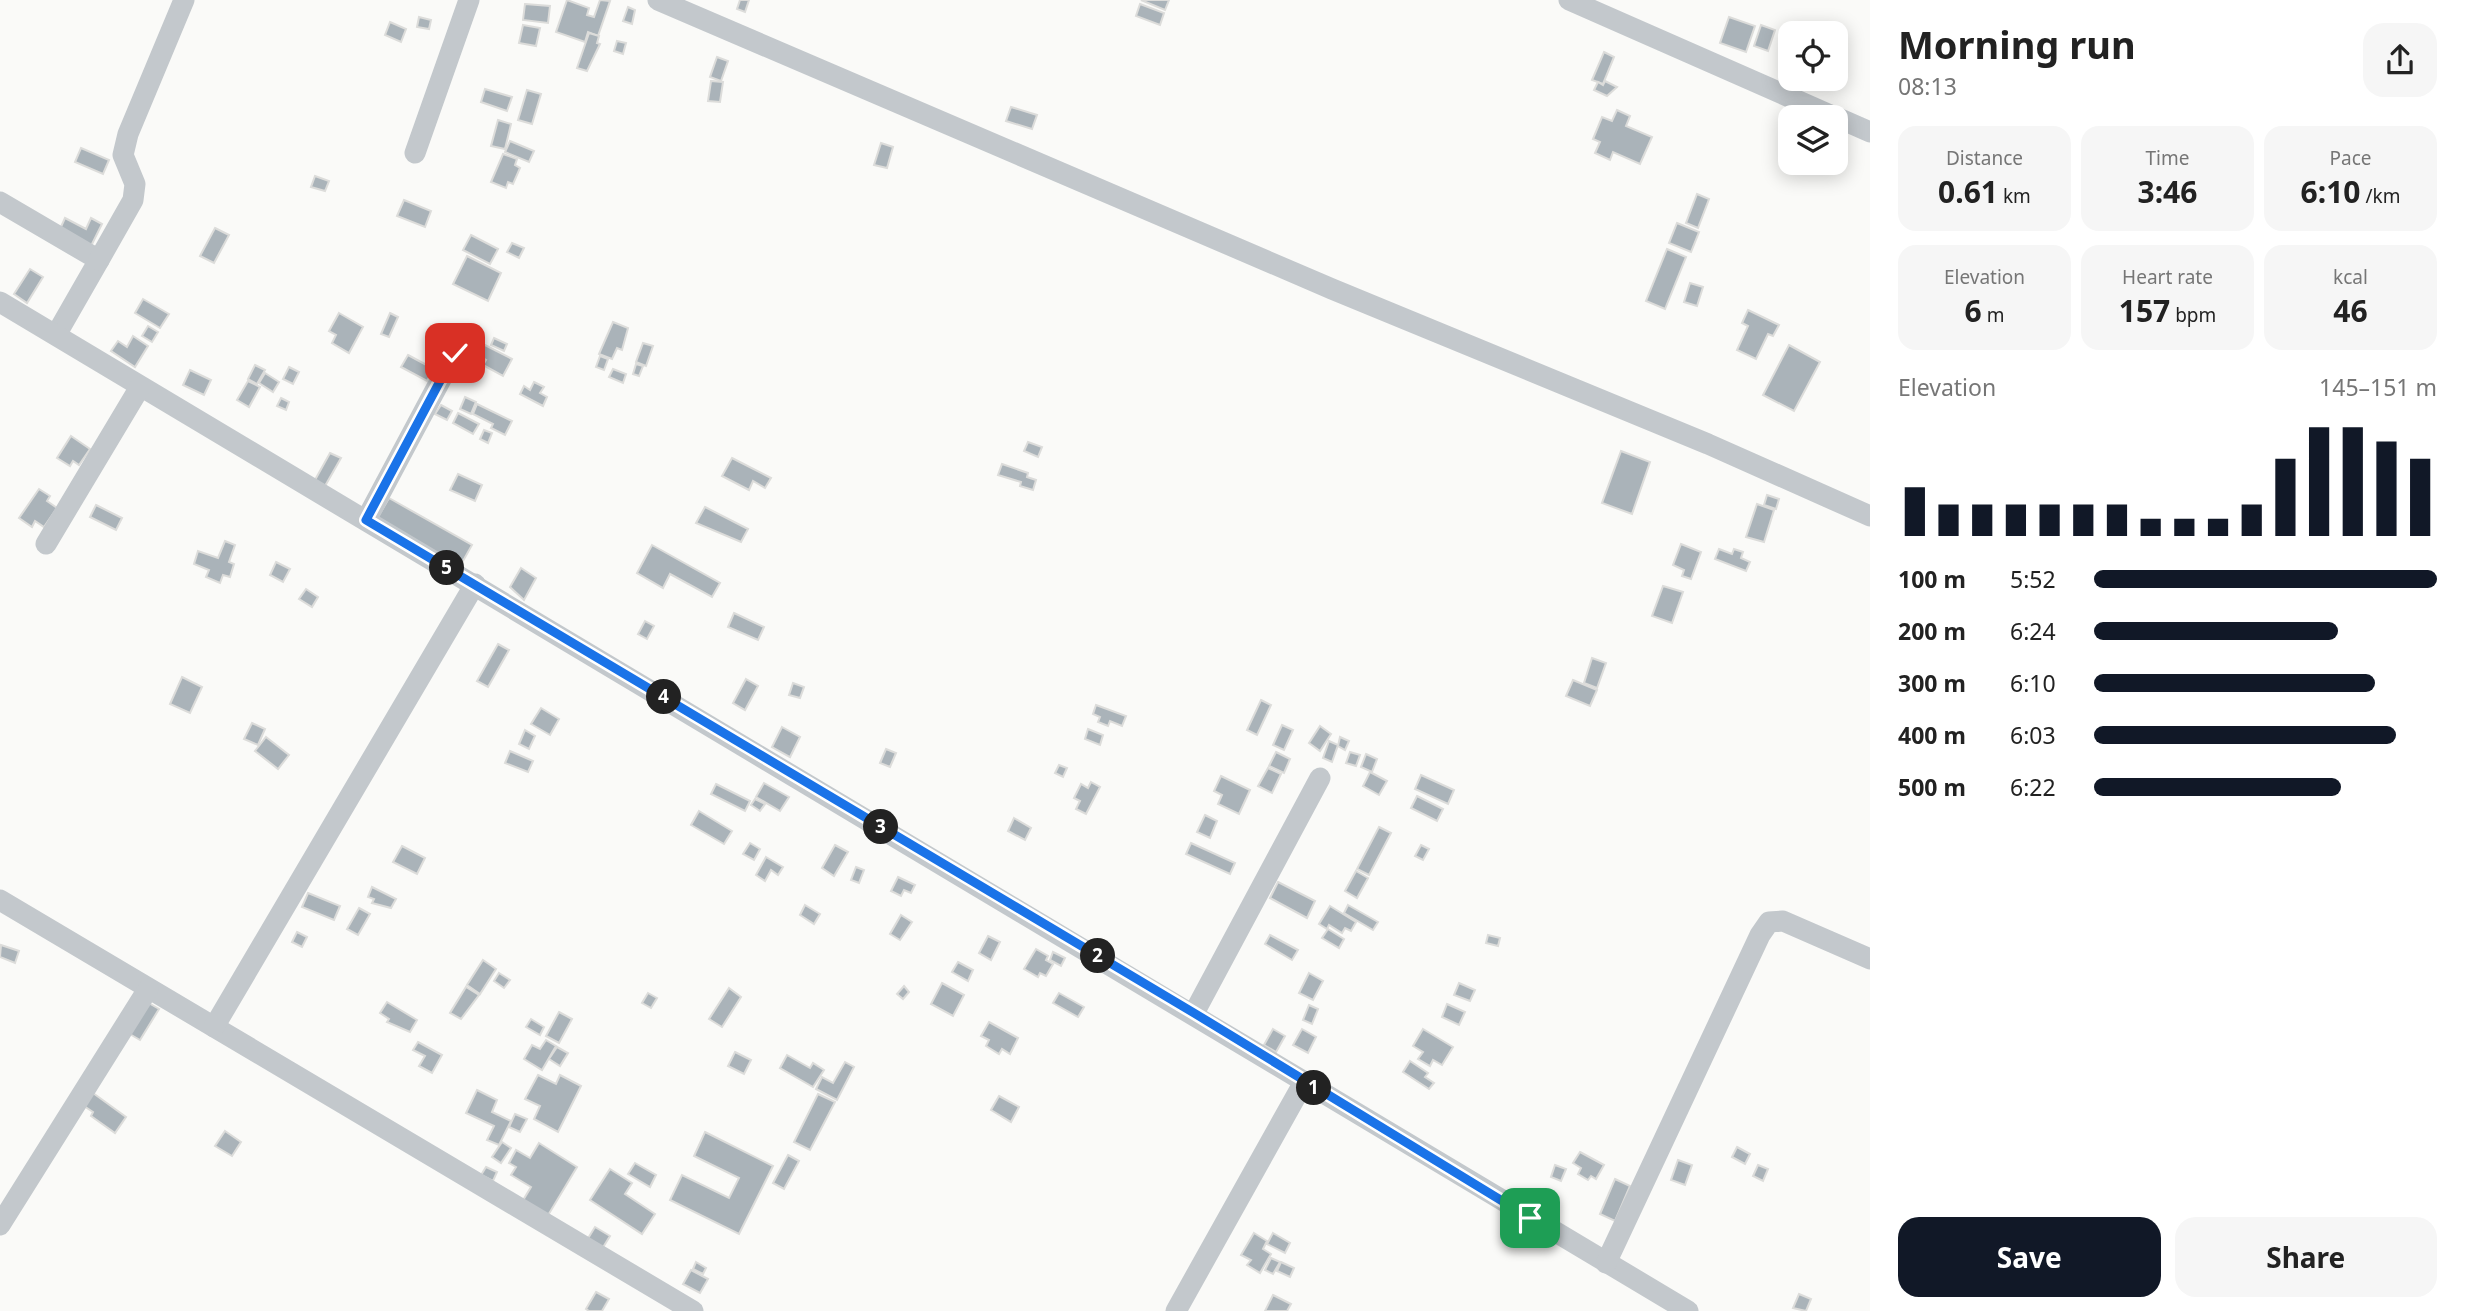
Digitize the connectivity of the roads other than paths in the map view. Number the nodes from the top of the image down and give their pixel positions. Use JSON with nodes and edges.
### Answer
{"nodes":[{"id":1,"x":184,"y":0,"type":"edge"},
{"id":2,"x":469,"y":0,"type":"edge"},
{"id":3,"x":658,"y":0,"type":"edge"},
{"id":4,"x":1569,"y":0,"type":"edge"},
{"id":5,"x":1809,"y":105,"type":"edge"},
{"id":6,"x":1848,"y":122,"type":"edge"},
{"id":7,"x":1870,"y":132,"type":"edge"},
{"id":8,"x":415,"y":153,"type":"dead end"},
{"id":9,"x":0,"y":202,"type":"edge"},
{"id":10,"x":99,"y":260,"type":"junction"},
{"id":11,"x":0,"y":302,"type":"edge"},
{"id":12,"x":56,"y":335,"type":"junction"},
{"id":13,"x":455,"y":353,"type":"dead end"},
{"id":14,"x":140,"y":387,"type":"junction"},
{"id":15,"x":1870,"y":516,"type":"edge"},
{"id":16,"x":366,"y":520,"type":"junction"},
{"id":17,"x":46,"y":544,"type":"dead end"},
{"id":18,"x":475,"y":584,"type":"junction"},
{"id":19,"x":1320,"y":778,"type":"dead end"},
{"id":20,"x":0,"y":900,"type":"edge"},
{"id":21,"x":1870,"y":959,"type":"edge"},
{"id":22,"x":148,"y":989,"type":"junction"},
{"id":23,"x":1194,"y":1013,"type":"junction"},
{"id":24,"x":214,"y":1027,"type":"junction"},
{"id":25,"x":1304,"y":1082,"type":"junction"},
{"id":26,"x":0,"y":1225,"type":"edge"},
{"id":27,"x":1606,"y":1264,"type":"junction"},
{"id":28,"x":693,"y":1311,"type":"edge"},
{"id":29,"x":1176,"y":1311,"type":"edge"},
{"id":30,"x":1688,"y":1311,"type":"edge"}],
"edges":[{"from":1,"to":10,"type":"street"},
{"from":2,"to":8,"type":"street"},
{"from":3,"to":15,"type":"street"},
{"from":4,"to":5,"type":"street"},
{"from":6,"to":7,"type":"street"},
{"from":9,"to":10,"type":"street"},
{"from":10,"to":12,"type":"street"},
{"from":11,"to":12,"type":"street"},
{"from":12,"to":14,"type":"street"},
{"from":13,"to":16,"type":"street"},
{"from":14,"to":16,"type":"street"},
{"from":14,"to":17,"type":"street"},
{"from":16,"to":18,"type":"street"},
{"from":18,"to":23,"type":"street"},
{"from":18,"to":24,"type":"street"},
{"from":19,"to":23,"type":"street"},
{"from":20,"to":22,"type":"street"},
{"from":21,"to":27,"type":"street"},
{"from":22,"to":24,"type":"street"},
{"from":22,"to":26,"type":"street"},
{"from":23,"to":25,"type":"street"},
{"from":24,"to":28,"type":"street"},
{"from":25,"to":27,"type":"street"},
{"from":25,"to":29,"type":"street"},
{"from":27,"to":30,"type":"street"}]}
